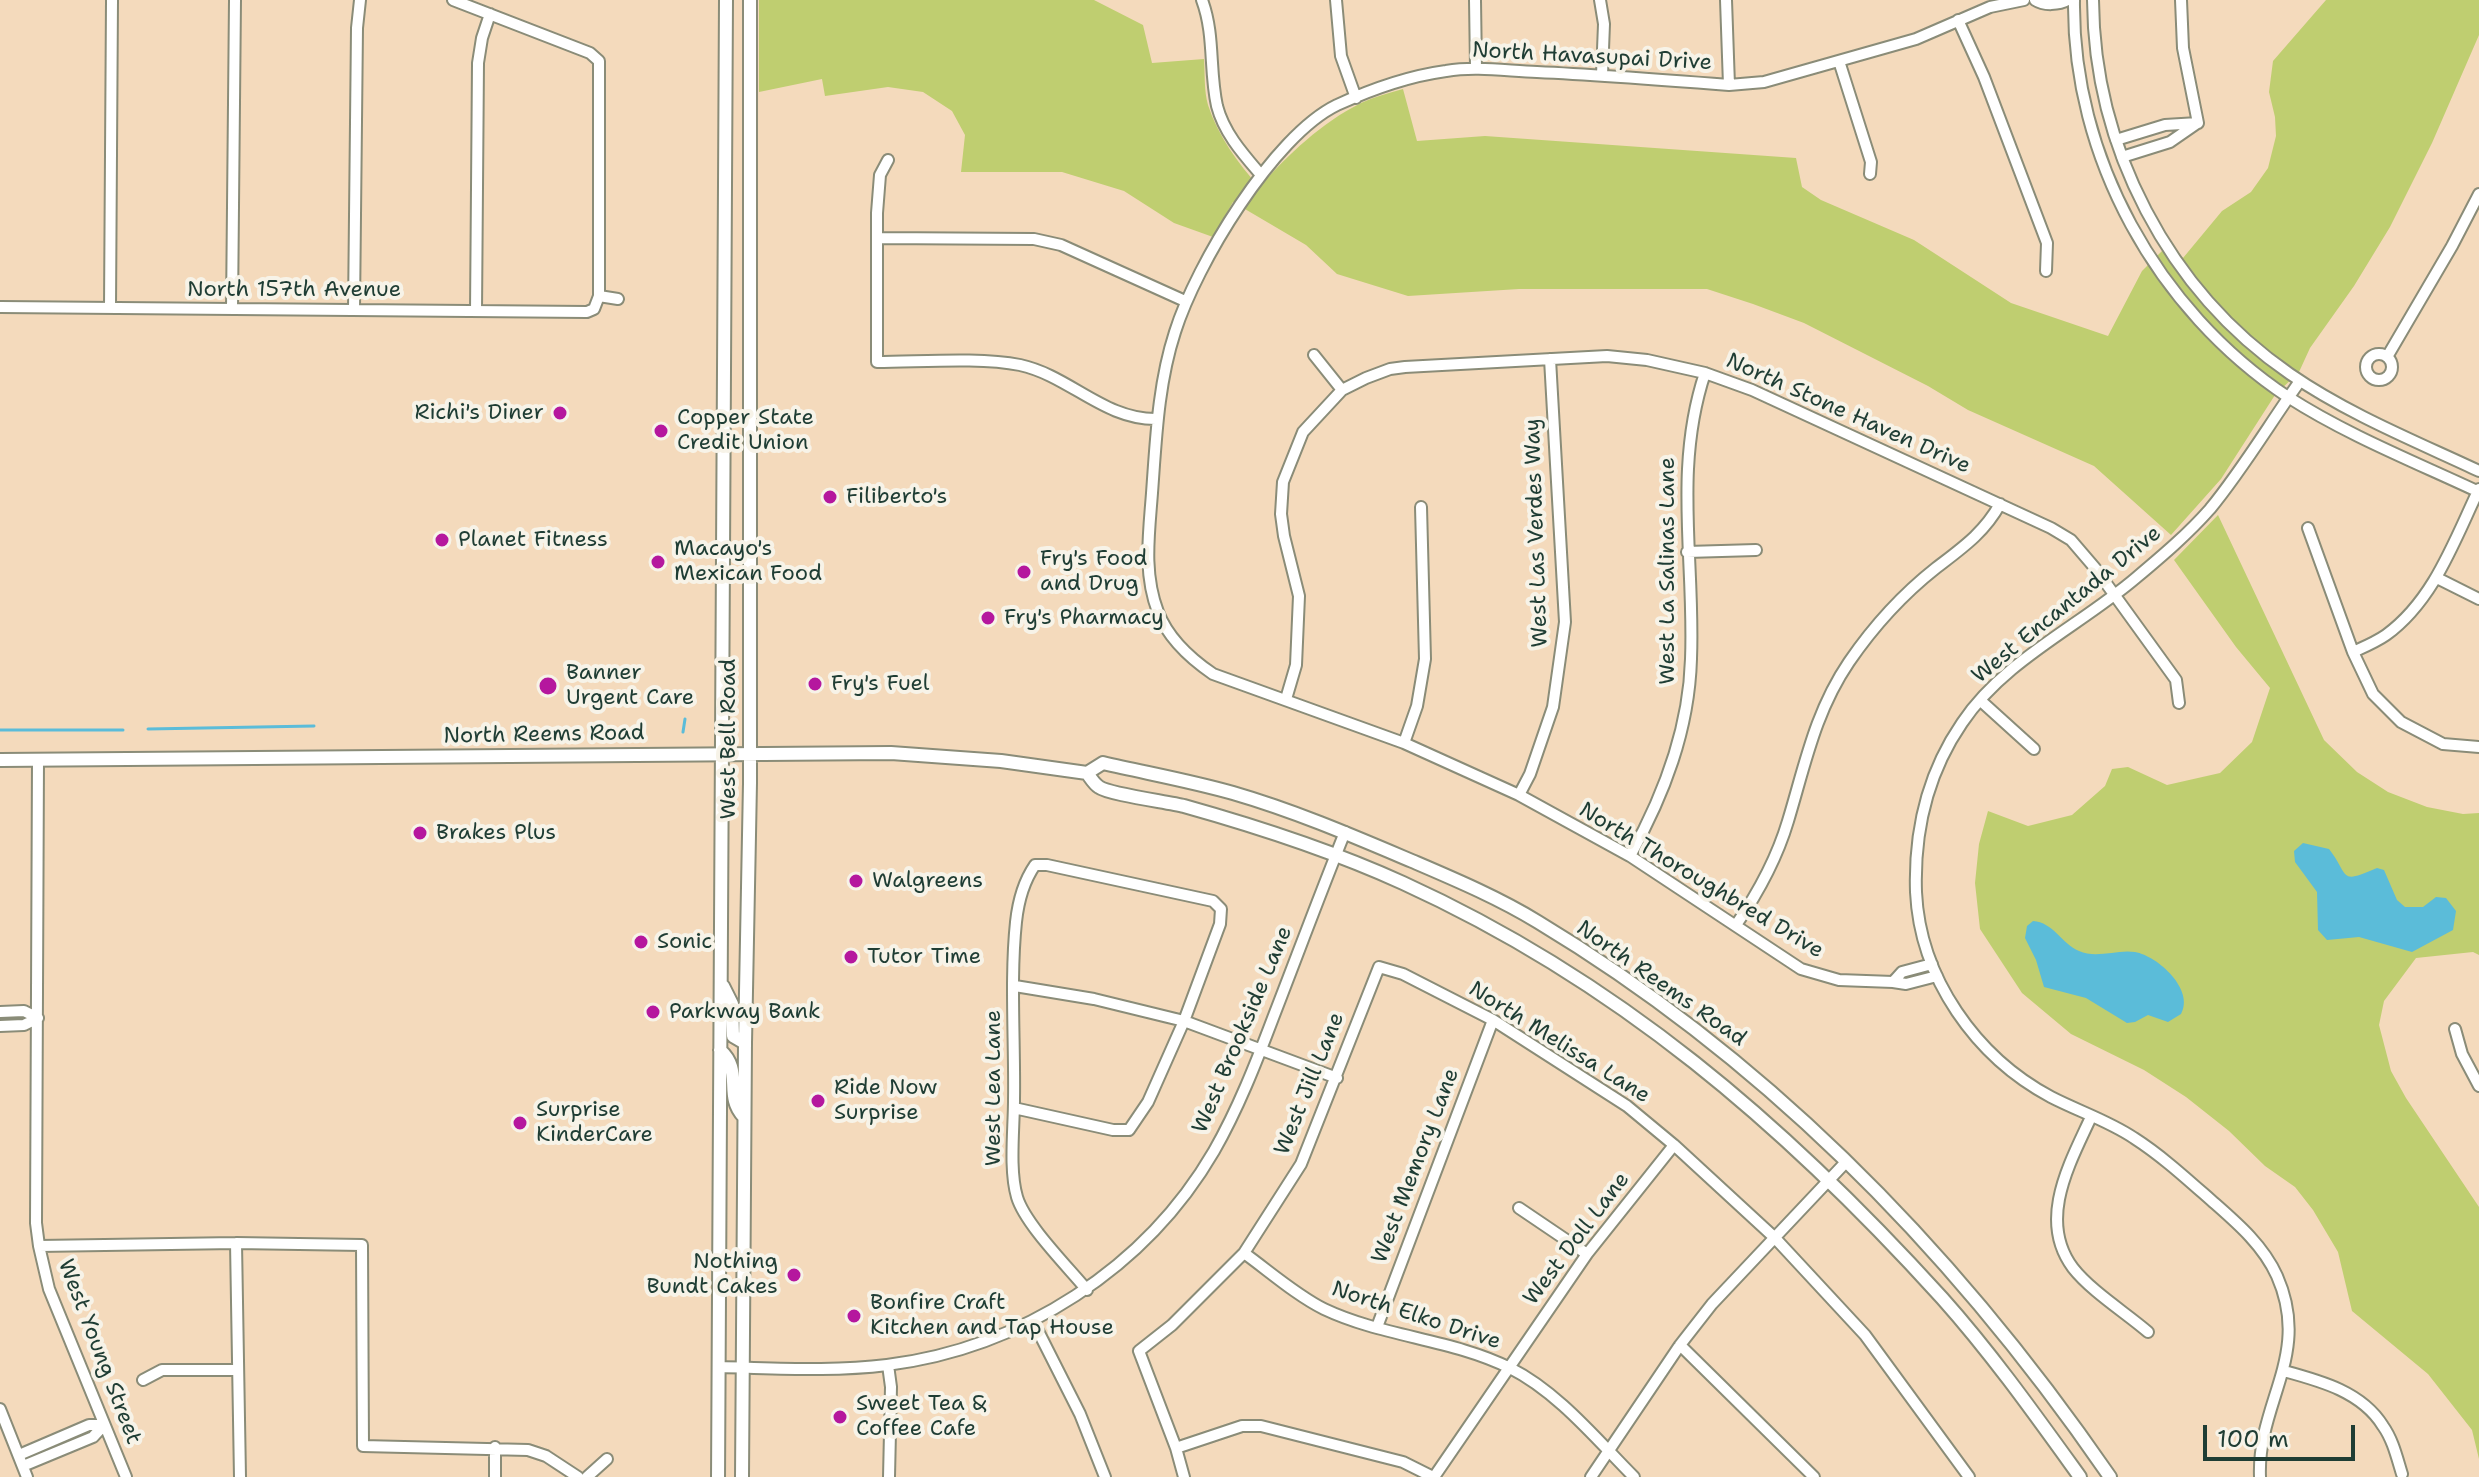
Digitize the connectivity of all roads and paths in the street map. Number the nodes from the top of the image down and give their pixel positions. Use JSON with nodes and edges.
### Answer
{"nodes":[{"id":1,"x":112,"y":0,"type":"edge"},
{"id":2,"x":235,"y":0,"type":"edge"},
{"id":3,"x":360,"y":0,"type":"edge"},
{"id":4,"x":453,"y":0,"type":"edge"},
{"id":5,"x":726,"y":0,"type":"edge"},
{"id":6,"x":750,"y":0,"type":"edge"},
{"id":7,"x":1202,"y":0,"type":"edge"},
{"id":8,"x":1336,"y":0,"type":"edge"},
{"id":9,"x":1475,"y":0,"type":"edge"},
{"id":10,"x":1600,"y":0,"type":"edge"},
{"id":11,"x":1726,"y":0,"type":"edge"},
{"id":12,"x":2024,"y":0,"type":"edge"},
{"id":13,"x":2035,"y":0,"type":"edge"},
{"id":14,"x":2071,"y":0,"type":"edge"},
{"id":15,"x":2093,"y":0,"type":"edge"},
{"id":16,"x":2181,"y":0,"type":"edge"},
{"id":17,"x":490,"y":14,"type":"junction"},
{"id":18,"x":1958,"y":20,"type":"junction"},
{"id":19,"x":1839,"y":61,"type":"junction"},
{"id":20,"x":1476,"y":68,"type":"junction"},
{"id":21,"x":1602,"y":75,"type":"junction"},
{"id":22,"x":1729,"y":85,"type":"junction"},
{"id":23,"x":1356,"y":98,"type":"junction"},
{"id":24,"x":2198,"y":123,"type":"junction"},
{"id":25,"x":2116,"y":140,"type":"junction"},
{"id":26,"x":2122,"y":157,"type":"junction"},
{"id":27,"x":888,"y":160,"type":"dead end"},
{"id":28,"x":1870,"y":174,"type":"dead end"},
{"id":29,"x":1261,"y":175,"type":"junction"},
{"id":30,"x":2479,"y":194,"type":"edge"},
{"id":31,"x":877,"y":238,"type":"junction"},
{"id":32,"x":2046,"y":271,"type":"dead end"},
{"id":33,"x":599,"y":296,"type":"junction"},
{"id":34,"x":618,"y":299,"type":"dead end"},
{"id":35,"x":1185,"y":301,"type":"junction"},
{"id":36,"x":0,"y":307,"type":"edge"},
{"id":37,"x":110,"y":308,"type":"junction"},
{"id":38,"x":232,"y":309,"type":"junction"},
{"id":39,"x":354,"y":310,"type":"junction"},
{"id":40,"x":476,"y":311,"type":"junction"},
{"id":41,"x":1314,"y":355,"type":"dead end"},
{"id":42,"x":2387,"y":357,"type":"dead end"},
{"id":43,"x":1550,"y":359,"type":"junction"},
{"id":44,"x":1705,"y":373,"type":"junction"},
{"id":45,"x":2300,"y":381,"type":"junction"},
{"id":46,"x":1342,"y":390,"type":"junction"},
{"id":47,"x":2288,"y":397,"type":"junction"},
{"id":48,"x":1157,"y":419,"type":"junction"},
{"id":49,"x":2479,"y":471,"type":"edge"},
{"id":50,"x":723,"y":472,"type":"junction"},
{"id":51,"x":748,"y":473,"type":"junction"},
{"id":52,"x":2479,"y":491,"type":"edge"},
{"id":53,"x":2000,"y":504,"type":"junction"},
{"id":54,"x":1421,"y":507,"type":"dead end"},
{"id":55,"x":2308,"y":528,"type":"dead end"},
{"id":56,"x":1756,"y":550,"type":"dead end"},
{"id":57,"x":1687,"y":552,"type":"junction"},
{"id":58,"x":2437,"y":578,"type":"junction"},
{"id":59,"x":2113,"y":595,"type":"junction"},
{"id":60,"x":2479,"y":599,"type":"edge"},
{"id":61,"x":1159,"y":616,"type":"joint"},
{"id":62,"x":2353,"y":652,"type":"junction"},
{"id":63,"x":1286,"y":699,"type":"junction"},
{"id":64,"x":1981,"y":701,"type":"junction"},
{"id":65,"x":2179,"y":703,"type":"dead end"},
{"id":66,"x":1404,"y":743,"type":"junction"},
{"id":67,"x":2479,"y":747,"type":"edge"},
{"id":68,"x":2034,"y":749,"type":"dead end"},
{"id":69,"x":722,"y":753,"type":"junction"},
{"id":70,"x":750,"y":753,"type":"junction"},
{"id":71,"x":0,"y":760,"type":"edge"},
{"id":72,"x":38,"y":760,"type":"junction"},
{"id":73,"x":1087,"y":773,"type":"junction"},
{"id":74,"x":1519,"y":795,"type":"junction"},
{"id":75,"x":1345,"y":832,"type":"junction"},
{"id":76,"x":1336,"y":855,"type":"junction"},
{"id":77,"x":1630,"y":856,"type":"junction"},
{"id":78,"x":1736,"y":925,"type":"junction"},
{"id":79,"x":1932,"y":964,"type":"junction"},
{"id":80,"x":1379,"y":967,"type":"joint"},
{"id":81,"x":1937,"y":976,"type":"junction"},
{"id":82,"x":1893,"y":982,"type":"junction"},
{"id":83,"x":722,"y":983,"type":"junction"},
{"id":84,"x":1015,"y":986,"type":"junction"},
{"id":85,"x":0,"y":1012,"type":"edge"},
{"id":86,"x":38,"y":1018,"type":"junction"},
{"id":87,"x":1493,"y":1020,"type":"junction"},
{"id":88,"x":1184,"y":1021,"type":"junction"},
{"id":89,"x":0,"y":1026,"type":"edge"},
{"id":90,"x":2455,"y":1029,"type":"dead end"},
{"id":91,"x":745,"y":1043,"type":"junction"},
{"id":92,"x":1261,"y":1049,"type":"junction"},
{"id":93,"x":720,"y":1050,"type":"junction"},
{"id":94,"x":1337,"y":1078,"type":"junction"},
{"id":95,"x":2479,"y":1086,"type":"edge"},
{"id":96,"x":1014,"y":1108,"type":"junction"},
{"id":97,"x":744,"y":1117,"type":"junction"},
{"id":98,"x":2091,"y":1117,"type":"junction"},
{"id":99,"x":1674,"y":1145,"type":"junction"},
{"id":100,"x":1846,"y":1162,"type":"junction"},
{"id":101,"x":1828,"y":1181,"type":"junction"},
{"id":102,"x":1519,"y":1208,"type":"dead end"},
{"id":103,"x":1775,"y":1238,"type":"junction"},
{"id":104,"x":236,"y":1243,"type":"junction"},
{"id":105,"x":39,"y":1246,"type":"junction"},
{"id":106,"x":1244,"y":1253,"type":"junction"},
{"id":107,"x":1587,"y":1254,"type":"junction"},
{"id":108,"x":1087,"y":1290,"type":"junction"},
{"id":109,"x":1033,"y":1321,"type":"junction"},
{"id":110,"x":1377,"y":1327,"type":"junction"},
{"id":111,"x":2148,"y":1332,"type":"dead end"},
{"id":112,"x":1680,"y":1345,"type":"junction"},
{"id":113,"x":888,"y":1365,"type":"junction"},
{"id":114,"x":718,"y":1367,"type":"junction"},
{"id":115,"x":1509,"y":1367,"type":"junction"},
{"id":116,"x":743,"y":1368,"type":"junction"},
{"id":117,"x":237,"y":1370,"type":"junction"},
{"id":118,"x":2284,"y":1371,"type":"junction"},
{"id":119,"x":143,"y":1380,"type":"dead end"},
{"id":120,"x":0,"y":1409,"type":"edge"},
{"id":121,"x":104,"y":1425,"type":"junction"},
{"id":122,"x":495,"y":1447,"type":"junction"},
{"id":123,"x":1176,"y":1448,"type":"junction"},
{"id":124,"x":1608,"y":1451,"type":"junction"},
{"id":125,"x":19,"y":1455,"type":"junction"},
{"id":126,"x":607,"y":1459,"type":"dead end"},
{"id":127,"x":25,"y":1472,"type":"edge"},
{"id":128,"x":2402,"y":1474,"type":"dead end"},
{"id":129,"x":126,"y":1477,"type":"edge"},
{"id":130,"x":240,"y":1477,"type":"edge"},
{"id":131,"x":495,"y":1477,"type":"edge"},
{"id":132,"x":578,"y":1477,"type":"edge"},
{"id":133,"x":587,"y":1477,"type":"edge"},
{"id":134,"x":718,"y":1477,"type":"edge"},
{"id":135,"x":742,"y":1477,"type":"edge"},
{"id":136,"x":889,"y":1477,"type":"edge"},
{"id":137,"x":1105,"y":1477,"type":"edge"},
{"id":138,"x":1184,"y":1477,"type":"edge"},
{"id":139,"x":1434,"y":1477,"type":"edge"},
{"id":140,"x":1591,"y":1477,"type":"edge"},
{"id":141,"x":1634,"y":1477,"type":"edge"},
{"id":142,"x":1814,"y":1477,"type":"edge"},
{"id":143,"x":1969,"y":1477,"type":"edge"},
{"id":144,"x":2080,"y":1477,"type":"edge"},
{"id":145,"x":2110,"y":1477,"type":"edge"},
{"id":146,"x":2260,"y":1477,"type":"edge"}],
"edges":[{"from":1,"to":37,"type":"street"},
{"from":2,"to":38,"type":"street"},
{"from":3,"to":39,"type":"street"},
{"from":4,"to":17,"type":"street"},
{"from":5,"to":50,"type":"main road","name":"West Bell Road"},
{"from":6,"to":51,"type":"main road","name":"West Bell Road"},
{"from":7,"to":29,"type":"street"},
{"from":8,"to":23,"type":"street"},
{"from":9,"to":20,"type":"street"},
{"from":10,"to":21,"type":"street"},
{"from":11,"to":22,"type":"street"},
{"from":12,"to":18,"type":"street","name":"North Havasupai Drive"},
{"from":13,"to":14,"type":"street"},
{"from":14,"to":47,"type":"street"},
{"from":15,"to":25,"type":"street"},
{"from":16,"to":24,"type":"street"},
{"from":17,"to":33,"type":"street"},
{"from":17,"to":40,"type":"street"},
{"from":18,"to":19,"type":"street","name":"North Havasupai Drive"},
{"from":18,"to":32,"type":"street"},
{"from":19,"to":22,"type":"street","name":"North Havasupai Drive"},
{"from":19,"to":28,"type":"street"},
{"from":20,"to":21,"type":"street","name":"North Havasupai Drive"},
{"from":20,"to":23,"type":"street","name":"North Havasupai Drive"},
{"from":21,"to":22,"type":"street","name":"North Havasupai Drive"},
{"from":23,"to":29,"type":"street","name":"North Havasupai Drive"},
{"from":24,"to":25,"type":"street"},
{"from":24,"to":26,"type":"street"},
{"from":25,"to":26,"type":"street"},
{"from":26,"to":45,"type":"street"},
{"from":27,"to":31,"type":"street"},
{"from":29,"to":35,"type":"street","name":"North Havasupai Drive"},
{"from":30,"to":42,"type":"street"},
{"from":31,"to":35,"type":"street"},
{"from":31,"to":48,"type":"street"},
{"from":33,"to":34,"type":"street"},
{"from":33,"to":40,"type":"street","name":"North 157th Avenue"},
{"from":35,"to":48,"type":"street","name":"North Havasupai Drive"},
{"from":36,"to":37,"type":"street","name":"North 157th Avenue"},
{"from":37,"to":38,"type":"street","name":"North 157th Avenue"},
{"from":38,"to":39,"type":"street","name":"North 157th Avenue"},
{"from":39,"to":40,"type":"street","name":"North 157th Avenue"},
{"from":41,"to":46,"type":"street"},
{"from":43,"to":44,"type":"street","name":"North Stone Haven Drive"},
{"from":43,"to":46,"type":"street","name":"North Stone Haven Drive"},
{"from":43,"to":74,"type":"street","name":"West Las Verdes Way"},
{"from":44,"to":53,"type":"street","name":"North Stone Haven Drive"},
{"from":44,"to":57,"type":"street","name":"West La Salinas Lane"},
{"from":45,"to":47,"type":"street","name":"West Encantada Drive"},
{"from":45,"to":49,"type":"street"},
{"from":46,"to":63,"type":"street","name":"North Stone Haven Drive"},
{"from":47,"to":52,"type":"street"},
{"from":47,"to":59,"type":"street","name":"West Encantada Drive"},
{"from":48,"to":61,"type":"street","name":"North Havasupai Drive"},
{"from":50,"to":51,"type":"main road"},
{"from":50,"to":69,"type":"main road","name":"West Bell Road"},
{"from":51,"to":70,"type":"main road","name":"West Bell Road"},
{"from":52,"to":58,"type":"street"},
{"from":53,"to":59,"type":"street","name":"North Stone Haven Drive"},
{"from":53,"to":78,"type":"street"},
{"from":54,"to":66,"type":"street"},
{"from":55,"to":62,"type":"street"},
{"from":56,"to":57,"type":"street"},
{"from":57,"to":77,"type":"street","name":"West La Salinas Lane"},
{"from":58,"to":60,"type":"street"},
{"from":58,"to":62,"type":"street"},
{"from":59,"to":64,"type":"street","name":"West Encantada Drive"},
{"from":59,"to":65,"type":"street","name":"North Stone Haven Drive"},
{"from":61,"to":63,"type":"street","name":"North Thoroughbred Drive"},
{"from":62,"to":67,"type":"street"},
{"from":63,"to":66,"type":"street","name":"North Thoroughbred Drive"},
{"from":64,"to":68,"type":"street"},
{"from":64,"to":79,"type":"street","name":"West Encantada Drive"},
{"from":66,"to":74,"type":"street","name":"North Thoroughbred Drive"},
{"from":69,"to":70,"type":"main road","name":"North Reems Road"},
{"from":69,"to":72,"type":"main road","name":"North Reems Road"},
{"from":69,"to":83,"type":"main road","name":"West Bell Road"},
{"from":70,"to":73,"type":"main road","name":"North Reems Road"},
{"from":70,"to":91,"type":"main road","name":"West Bell Road"},
{"from":71,"to":72,"type":"main road","name":"North Reems Road"},
{"from":72,"to":86,"type":"street","name":"West Young Street"},
{"from":73,"to":75,"type":"main road","name":"North Reems Road"},
{"from":73,"to":76,"type":"main road","name":"North Reems Road"},
{"from":74,"to":77,"type":"street","name":"North Thoroughbred Drive"},
{"from":75,"to":76,"type":"street","name":"West Brookside Lane"},
{"from":75,"to":100,"type":"main road","name":"North Reems Road"},
{"from":76,"to":92,"type":"street","name":"West Brookside Lane"},
{"from":76,"to":101,"type":"main road","name":"North Reems Road"},
{"from":77,"to":78,"type":"street","name":"North Thoroughbred Drive"},
{"from":78,"to":82,"type":"street","name":"North Thoroughbred Drive"},
{"from":79,"to":81,"type":"street","name":"West Encantada Drive"},
{"from":79,"to":82,"type":"street","name":"North Thoroughbred Drive"},
{"from":80,"to":87,"type":"street","name":"North Melissa Lane"},
{"from":80,"to":94,"type":"street","name":"West Jill Lane"},
{"from":81,"to":82,"type":"street","name":"North Thoroughbred Drive"},
{"from":81,"to":98,"type":"street","name":"West Encantada Drive"},
{"from":83,"to":91,"type":"main road"},
{"from":83,"to":93,"type":"main road","name":"West Bell Road"},
{"from":84,"to":88,"type":"street"},
{"from":84,"to":88,"type":"street","name":"West Lea Lane"},
{"from":84,"to":96,"type":"street","name":"West Lea Lane"},
{"from":85,"to":86,"type":"street"},
{"from":86,"to":89,"type":"street"},
{"from":86,"to":105,"type":"street","name":"West Young Street"},
{"from":87,"to":99,"type":"street","name":"North Melissa Lane"},
{"from":87,"to":110,"type":"street","name":"West Memory Lane"},
{"from":88,"to":92,"type":"street"},
{"from":88,"to":96,"type":"street"},
{"from":90,"to":95,"type":"street"},
{"from":91,"to":97,"type":"main road","name":"West Bell Road"},
{"from":92,"to":94,"type":"street"},
{"from":92,"to":108,"type":"street","name":"West Brookside Lane"},
{"from":93,"to":97,"type":"main road"},
{"from":93,"to":114,"type":"main road","name":"West Bell Road"},
{"from":94,"to":106,"type":"street","name":"West Jill Lane"},
{"from":96,"to":108,"type":"street","name":"West Lea Lane"},
{"from":97,"to":116,"type":"main road","name":"West Bell Road"},
{"from":98,"to":111,"type":"street"},
{"from":98,"to":118,"type":"street","name":"West Encantada Drive"},
{"from":99,"to":103,"type":"street","name":"North Melissa Lane"},
{"from":99,"to":107,"type":"street","name":"West Doll Lane"},
{"from":100,"to":101,"type":"street"},
{"from":100,"to":145,"type":"main road","name":"North Reems Road"},
{"from":101,"to":103,"type":"street"},
{"from":101,"to":144,"type":"main road","name":"North Reems Road"},
{"from":102,"to":107,"type":"street"},
{"from":103,"to":112,"type":"street"},
{"from":103,"to":143,"type":"street","name":"North Melissa Lane"},
{"from":104,"to":105,"type":"street"},
{"from":104,"to":117,"type":"street"},
{"from":104,"to":122,"type":"street"},
{"from":105,"to":121,"type":"street","name":"West Young Street"},
{"from":106,"to":110,"type":"street","name":"North Elko Drive"},
{"from":106,"to":123,"type":"street","name":"West Jill Lane"},
{"from":107,"to":115,"type":"street","name":"West Doll Lane"},
{"from":108,"to":109,"type":"street","name":"West Brookside Lane"},
{"from":109,"to":113,"type":"street","name":"West Brookside Lane"},
{"from":109,"to":137,"type":"street"},
{"from":110,"to":115,"type":"street","name":"North Elko Drive"},
{"from":112,"to":124,"type":"street"},
{"from":112,"to":142,"type":"street"},
{"from":113,"to":116,"type":"street","name":"West Brookside Lane"},
{"from":113,"to":136,"type":"street"},
{"from":114,"to":116,"type":"street","name":"West Brookside Lane"},
{"from":114,"to":134,"type":"main road","name":"West Bell Road"},
{"from":115,"to":124,"type":"street","name":"North Elko Drive"},
{"from":115,"to":139,"type":"street","name":"West Doll Lane"},
{"from":116,"to":135,"type":"main road","name":"West Bell Road"},
{"from":117,"to":119,"type":"street"},
{"from":117,"to":130,"type":"street"},
{"from":118,"to":128,"type":"street"},
{"from":118,"to":146,"type":"street","name":"West Encantada Drive"},
{"from":120,"to":125,"type":"street"},
{"from":121,"to":125,"type":"street"},
{"from":121,"to":127,"type":"street"},
{"from":121,"to":129,"type":"street","name":"West Young Street"},
{"from":122,"to":131,"type":"street"},
{"from":122,"to":132,"type":"street"},
{"from":123,"to":138,"type":"street"},
{"from":123,"to":139,"type":"street"},
{"from":124,"to":140,"type":"street"},
{"from":124,"to":141,"type":"street","name":"North Elko Drive"},
{"from":125,"to":127,"type":"street"},
{"from":126,"to":133,"type":"street"}]}
